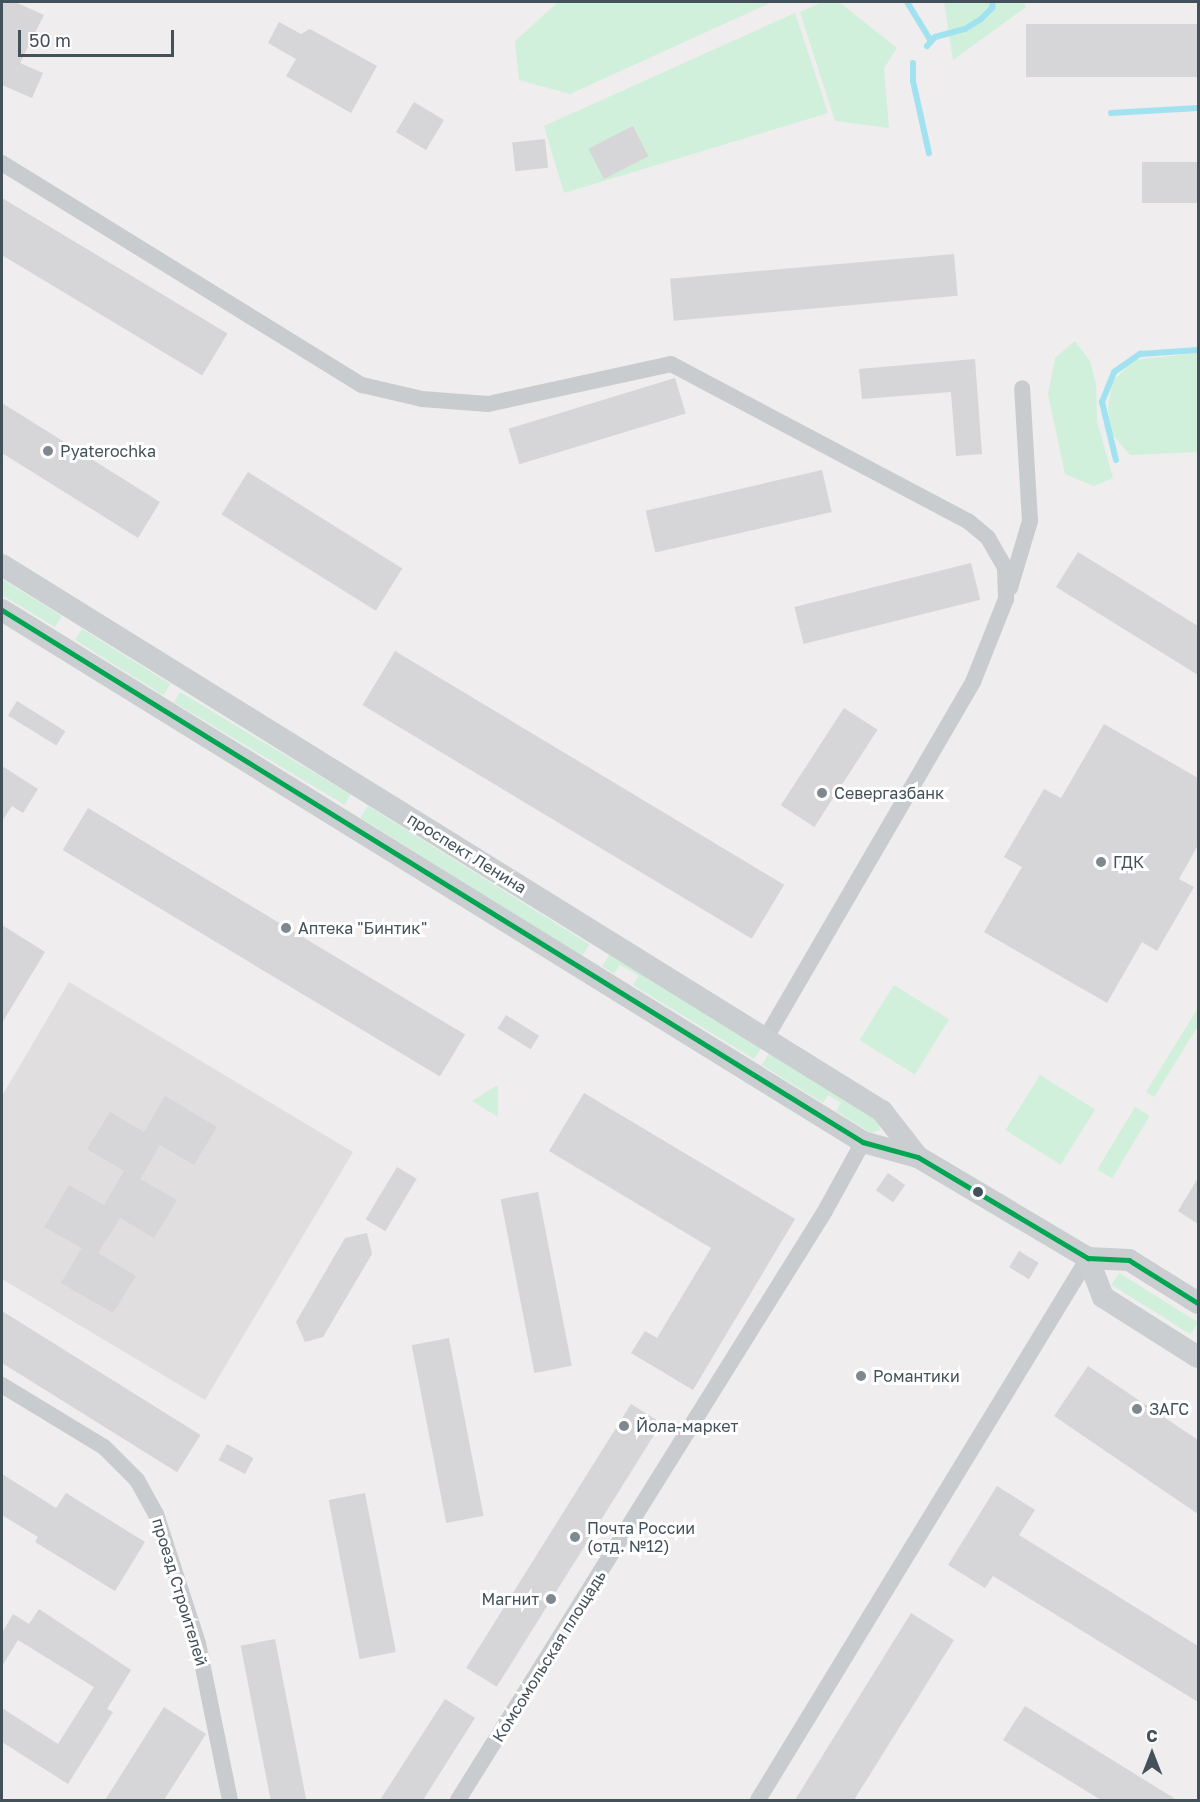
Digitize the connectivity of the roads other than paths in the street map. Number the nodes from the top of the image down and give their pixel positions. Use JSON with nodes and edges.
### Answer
{"nodes":[{"id":1,"x":2,"y":163,"type":"edge"},
{"id":2,"x":1022,"y":388,"type":"dead end"},
{"id":3,"x":2,"y":566,"type":"edge"},
{"id":4,"x":1006,"y":599,"type":"junction"},
{"id":5,"x":2,"y":610,"type":"edge"},
{"id":6,"x":766,"y":1038,"type":"junction"},
{"id":7,"x":862,"y":1142,"type":"junction"},
{"id":8,"x":918,"y":1157,"type":"junction"},
{"id":9,"x":1088,"y":1258,"type":"junction"},
{"id":10,"x":1198,"y":1304,"type":"edge"},
{"id":11,"x":1198,"y":1357,"type":"edge"},
{"id":12,"x":2,"y":1385,"type":"edge"},
{"id":13,"x":230,"y":1800,"type":"edge"},
{"id":14,"x":458,"y":1800,"type":"edge"},
{"id":15,"x":758,"y":1800,"type":"edge"}],
"edges":[{"from":1,"to":4,"type":"street"},
{"from":2,"to":4,"type":"street"},
{"from":3,"to":6,"type":"main road","name":"проспект Ленина"},
{"from":4,"to":6,"type":"street"},
{"from":5,"to":7,"type":"main road","name":"проспект Ленина"},
{"from":6,"to":8,"type":"main road","name":"проспект Ленина"},
{"from":7,"to":8,"type":"main road","name":"проспект Ленина"},
{"from":7,"to":14,"type":"street","name":"Комсомольская площадь"},
{"from":8,"to":9,"type":"main road","name":"проспект Ленина"},
{"from":9,"to":10,"type":"main road","name":"проспект Ленина"},
{"from":9,"to":11,"type":"main road"},
{"from":9,"to":15,"type":"street"},
{"from":12,"to":13,"type":"street","name":"проезд Строителей"}]}
